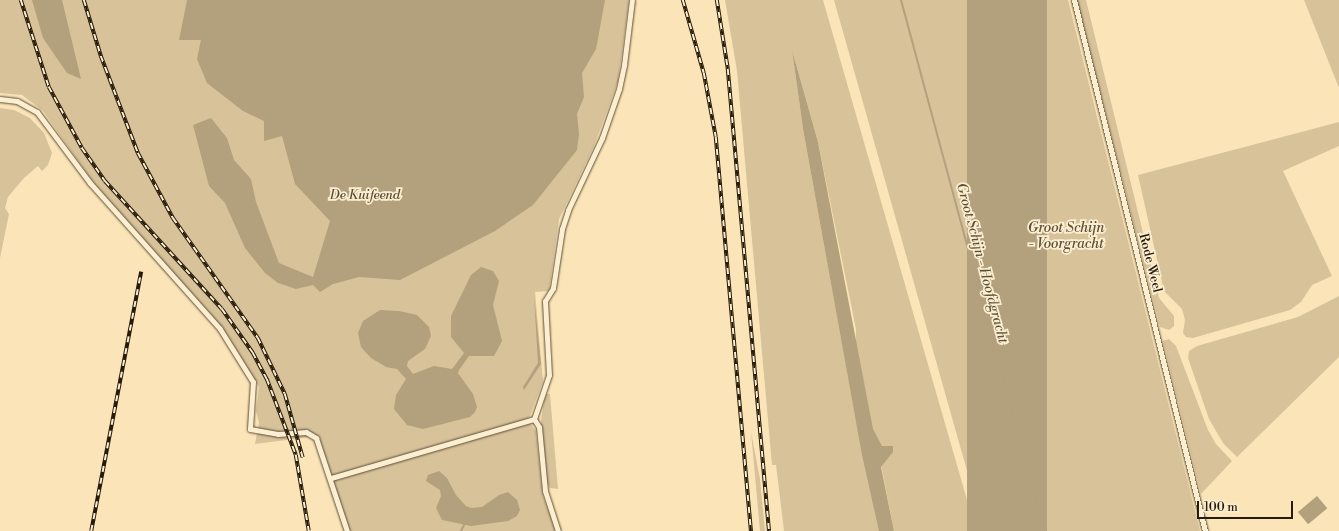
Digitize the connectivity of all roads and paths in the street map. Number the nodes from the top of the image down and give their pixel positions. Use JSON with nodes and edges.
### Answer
{"nodes":[{"id":1,"x":632,"y":0,"type":"edge"},
{"id":2,"x":1074,"y":0,"type":"edge"},
{"id":3,"x":0,"y":99,"type":"edge"},
{"id":4,"x":534,"y":419,"type":"junction"},
{"id":5,"x":331,"y":478,"type":"junction"},
{"id":6,"x":347,"y":531,"type":"edge"},
{"id":7,"x":558,"y":531,"type":"edge"},
{"id":8,"x":1205,"y":531,"type":"edge"}],
"edges":[{"from":1,"to":4,"type":"street"},
{"from":2,"to":8,"type":"street","name":"Rode Weel"},
{"from":3,"to":5,"type":"street"},
{"from":4,"to":5,"type":"street"},
{"from":4,"to":7,"type":"street"},
{"from":5,"to":6,"type":"street"}]}
